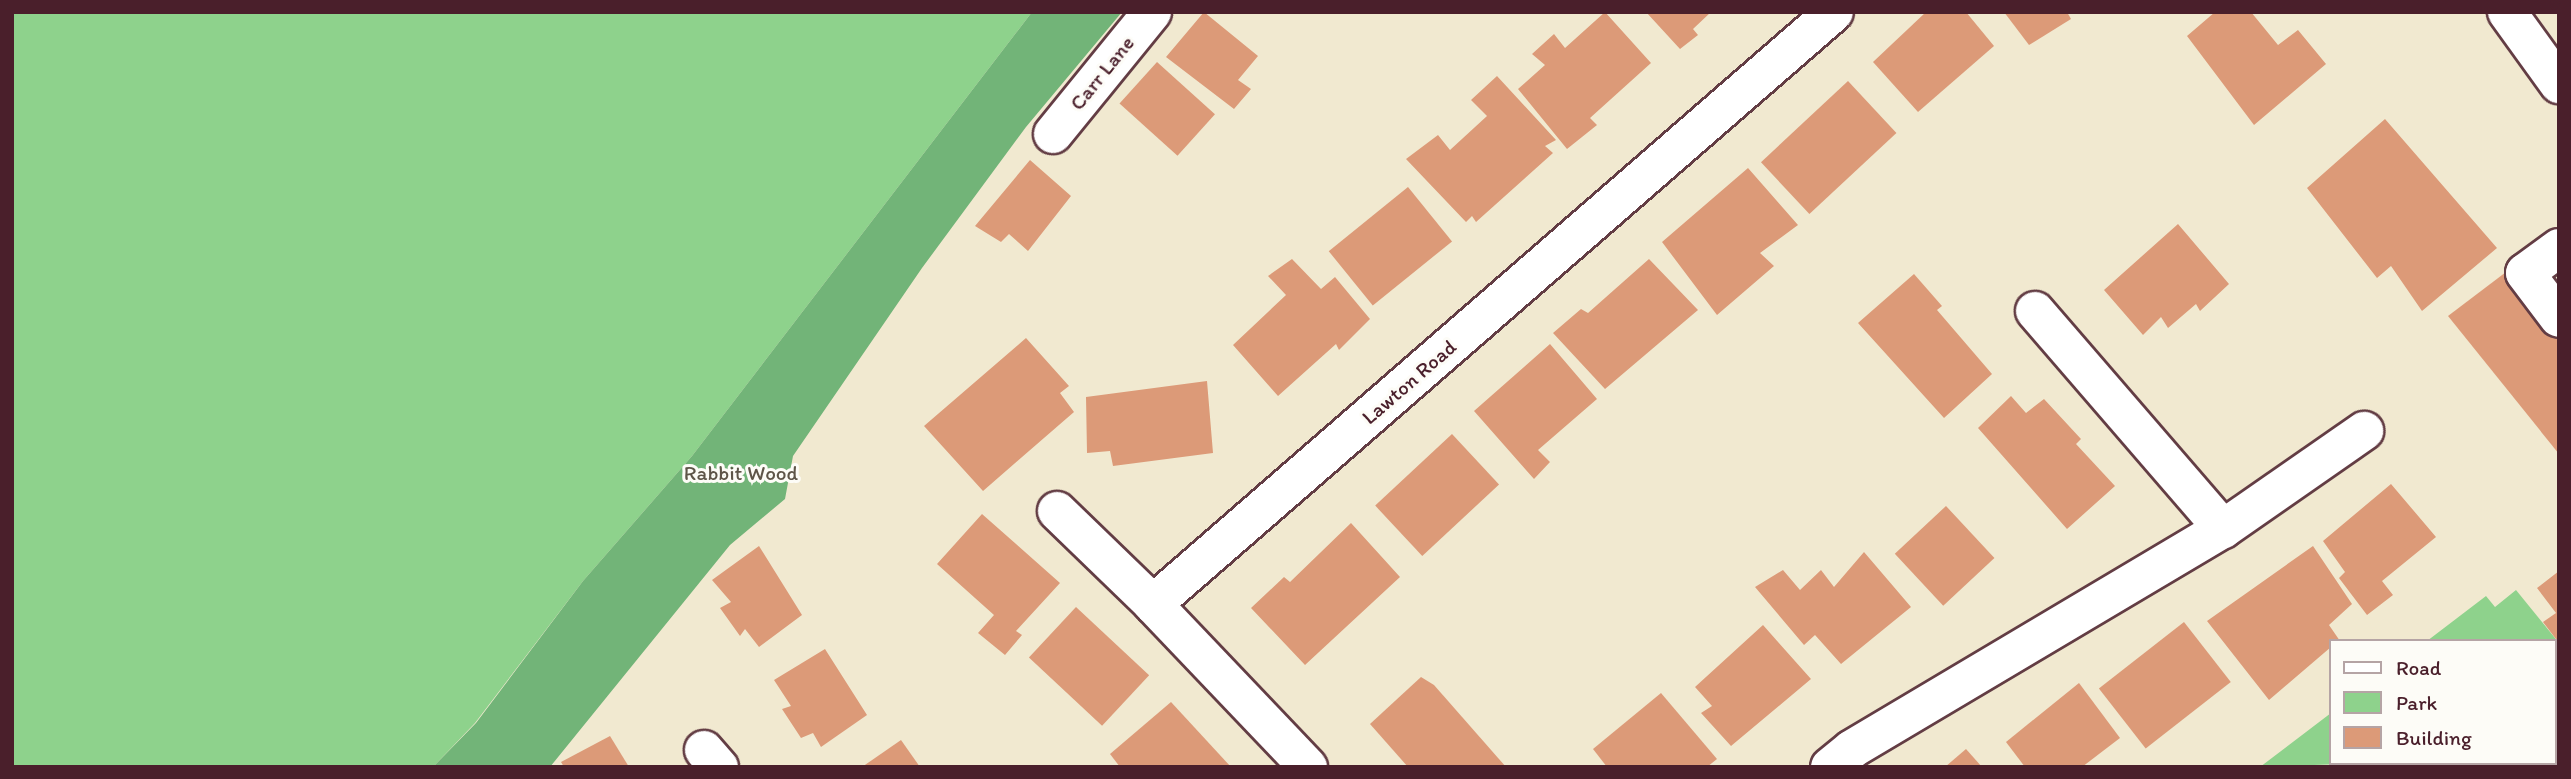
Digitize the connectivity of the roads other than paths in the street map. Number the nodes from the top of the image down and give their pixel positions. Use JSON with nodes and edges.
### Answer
{"nodes":[{"id":1,"x":1152,"y":12,"type":"edge"},
{"id":2,"x":1833,"y":12,"type":"edge"},
{"id":3,"x":2507,"y":12,"type":"edge"},
{"id":4,"x":2559,"y":84,"type":"edge"},
{"id":5,"x":1053,"y":134,"type":"dead end"},
{"id":6,"x":2559,"y":248,"type":"edge"},
{"id":7,"x":2035,"y":311,"type":"dead end"},
{"id":8,"x":2559,"y":318,"type":"edge"},
{"id":9,"x":2364,"y":431,"type":"dead end"},
{"id":10,"x":1057,"y":511,"type":"dead end"},
{"id":11,"x":2223,"y":529,"type":"junction"},
{"id":12,"x":1153,"y":604,"type":"junction"},
{"id":13,"x":1308,"y":767,"type":"edge"},
{"id":14,"x":1830,"y":767,"type":"edge"}],
"edges":[{"from":1,"to":5,"type":"street","name":"Carr Lane"},
{"from":2,"to":12,"type":"street","name":"Lawton Road"},
{"from":3,"to":4,"type":"street"},
{"from":6,"to":8,"type":"street"},
{"from":7,"to":11,"type":"street"},
{"from":9,"to":11,"type":"street"},
{"from":10,"to":12,"type":"street"},
{"from":11,"to":14,"type":"street"},
{"from":12,"to":13,"type":"street"}]}
